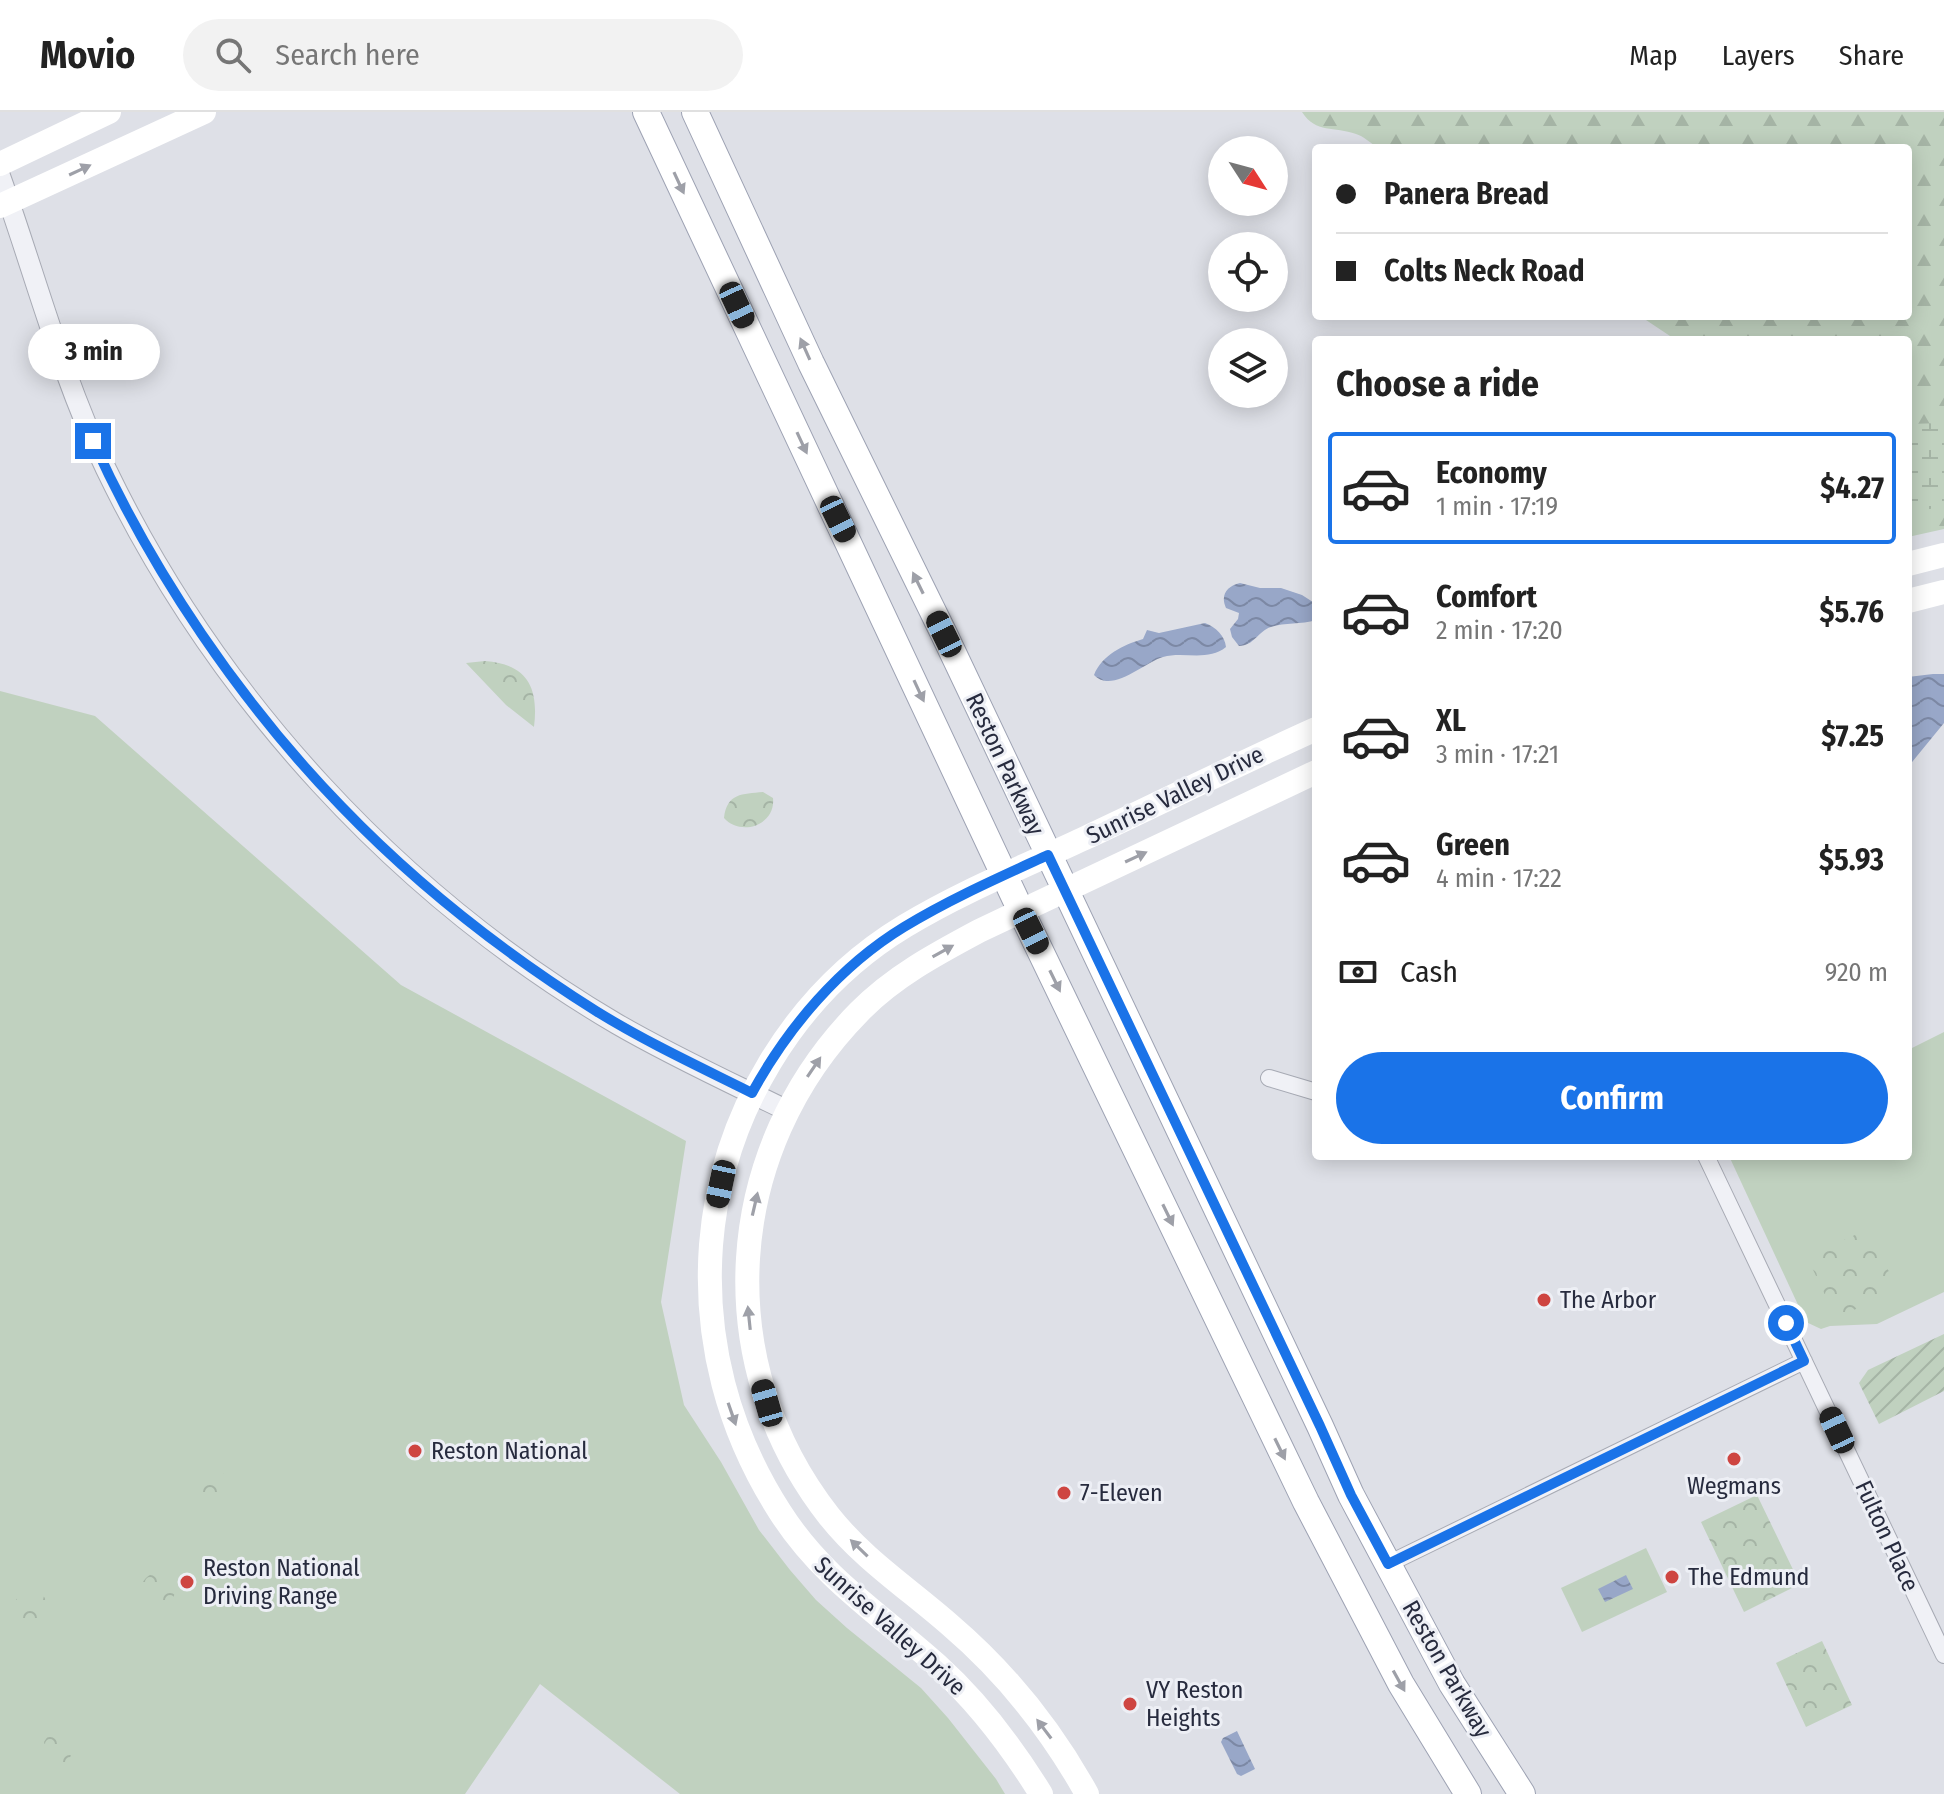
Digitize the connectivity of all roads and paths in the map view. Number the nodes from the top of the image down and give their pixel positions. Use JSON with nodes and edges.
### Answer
{"nodes":[{"id":1,"x":109,"y":112,"type":"edge"},
{"id":2,"x":204,"y":112,"type":"edge"},
{"id":3,"x":646,"y":112,"type":"edge"},
{"id":4,"x":695,"y":112,"type":"edge"},
{"id":5,"x":0,"y":164,"type":"edge"},
{"id":6,"x":0,"y":176,"type":"edge"},
{"id":7,"x":5,"y":204,"type":"edge"},
{"id":8,"x":1944,"y":555,"type":"edge"},
{"id":9,"x":1912,"y":563,"type":"edge"},
{"id":10,"x":1944,"y":592,"type":"edge"},
{"id":11,"x":1912,"y":600,"type":"edge"},
{"id":12,"x":1312,"y":731,"type":"edge"},
{"id":13,"x":1312,"y":774,"type":"edge"},
{"id":14,"x":1048,"y":855,"type":"junction"},
{"id":15,"x":1005,"y":875,"type":"junction"},
{"id":16,"x":1066,"y":890,"type":"junction"},
{"id":17,"x":1021,"y":911,"type":"junction"},
{"id":18,"x":1269,"y":1078,"type":"dead end"},
{"id":19,"x":1312,"y":1091,"type":"edge"},
{"id":20,"x":752,"y":1093,"type":"junction"},
{"id":21,"x":788,"y":1111,"type":"junction"},
{"id":22,"x":1708,"y":1160,"type":"edge"},
{"id":23,"x":1804,"y":1361,"type":"junction"},
{"id":24,"x":1388,"y":1564,"type":"junction"},
{"id":25,"x":1944,"y":1655,"type":"edge"},
{"id":26,"x":1041,"y":1794,"type":"edge"},
{"id":27,"x":1087,"y":1794,"type":"edge"},
{"id":28,"x":1468,"y":1794,"type":"edge"},
{"id":29,"x":1522,"y":1794,"type":"edge"}],
"edges":[{"from":1,"to":5,"type":"main road"},
{"from":7,"to":2,"type":"main road","one_way":true},
{"from":3,"to":15,"type":"main road","name":"Reston Parkway","one_way":true},
{"from":14,"to":4,"type":"main road","name":"Reston Parkway","one_way":true},
{"from":6,"to":7,"type":"street"},
{"from":7,"to":20,"type":"street"},
{"from":8,"to":9,"type":"main road"},
{"from":10,"to":11,"type":"main road"},
{"from":12,"to":14,"type":"main road","name":"Sunrise Valley Drive"},
{"from":16,"to":13,"type":"main road","name":"Sunrise Valley Drive","one_way":true},
{"from":14,"to":15,"type":"main road","name":"Sunrise Valley Drive"},
{"from":14,"to":16,"type":"main road","name":"Reston Parkway"},
{"from":15,"to":17,"type":"main road","name":"Reston Parkway"},
{"from":15,"to":20,"type":"main road","name":"Sunrise Valley Drive"},
{"from":16,"to":17,"type":"main road","name":"Sunrise Valley Drive"},
{"from":16,"to":24,"type":"main road","name":"Reston Parkway"},
{"from":21,"to":17,"type":"main road","name":"Sunrise Valley Drive","one_way":true},
{"from":17,"to":28,"type":"main road","name":"Reston Parkway","one_way":true},
{"from":18,"to":19,"type":"street"},
{"from":20,"to":21,"type":"street"},
{"from":20,"to":26,"type":"main road","name":"Sunrise Valley Drive","one_way":true},
{"from":27,"to":21,"type":"main road","name":"Sunrise Valley Drive","one_way":true},
{"from":22,"to":23,"type":"street","name":"Fulton Place"},
{"from":23,"to":24,"type":"street"},
{"from":23,"to":25,"type":"street","name":"Fulton Place"},
{"from":24,"to":29,"type":"main road","name":"Reston Parkway"}]}
